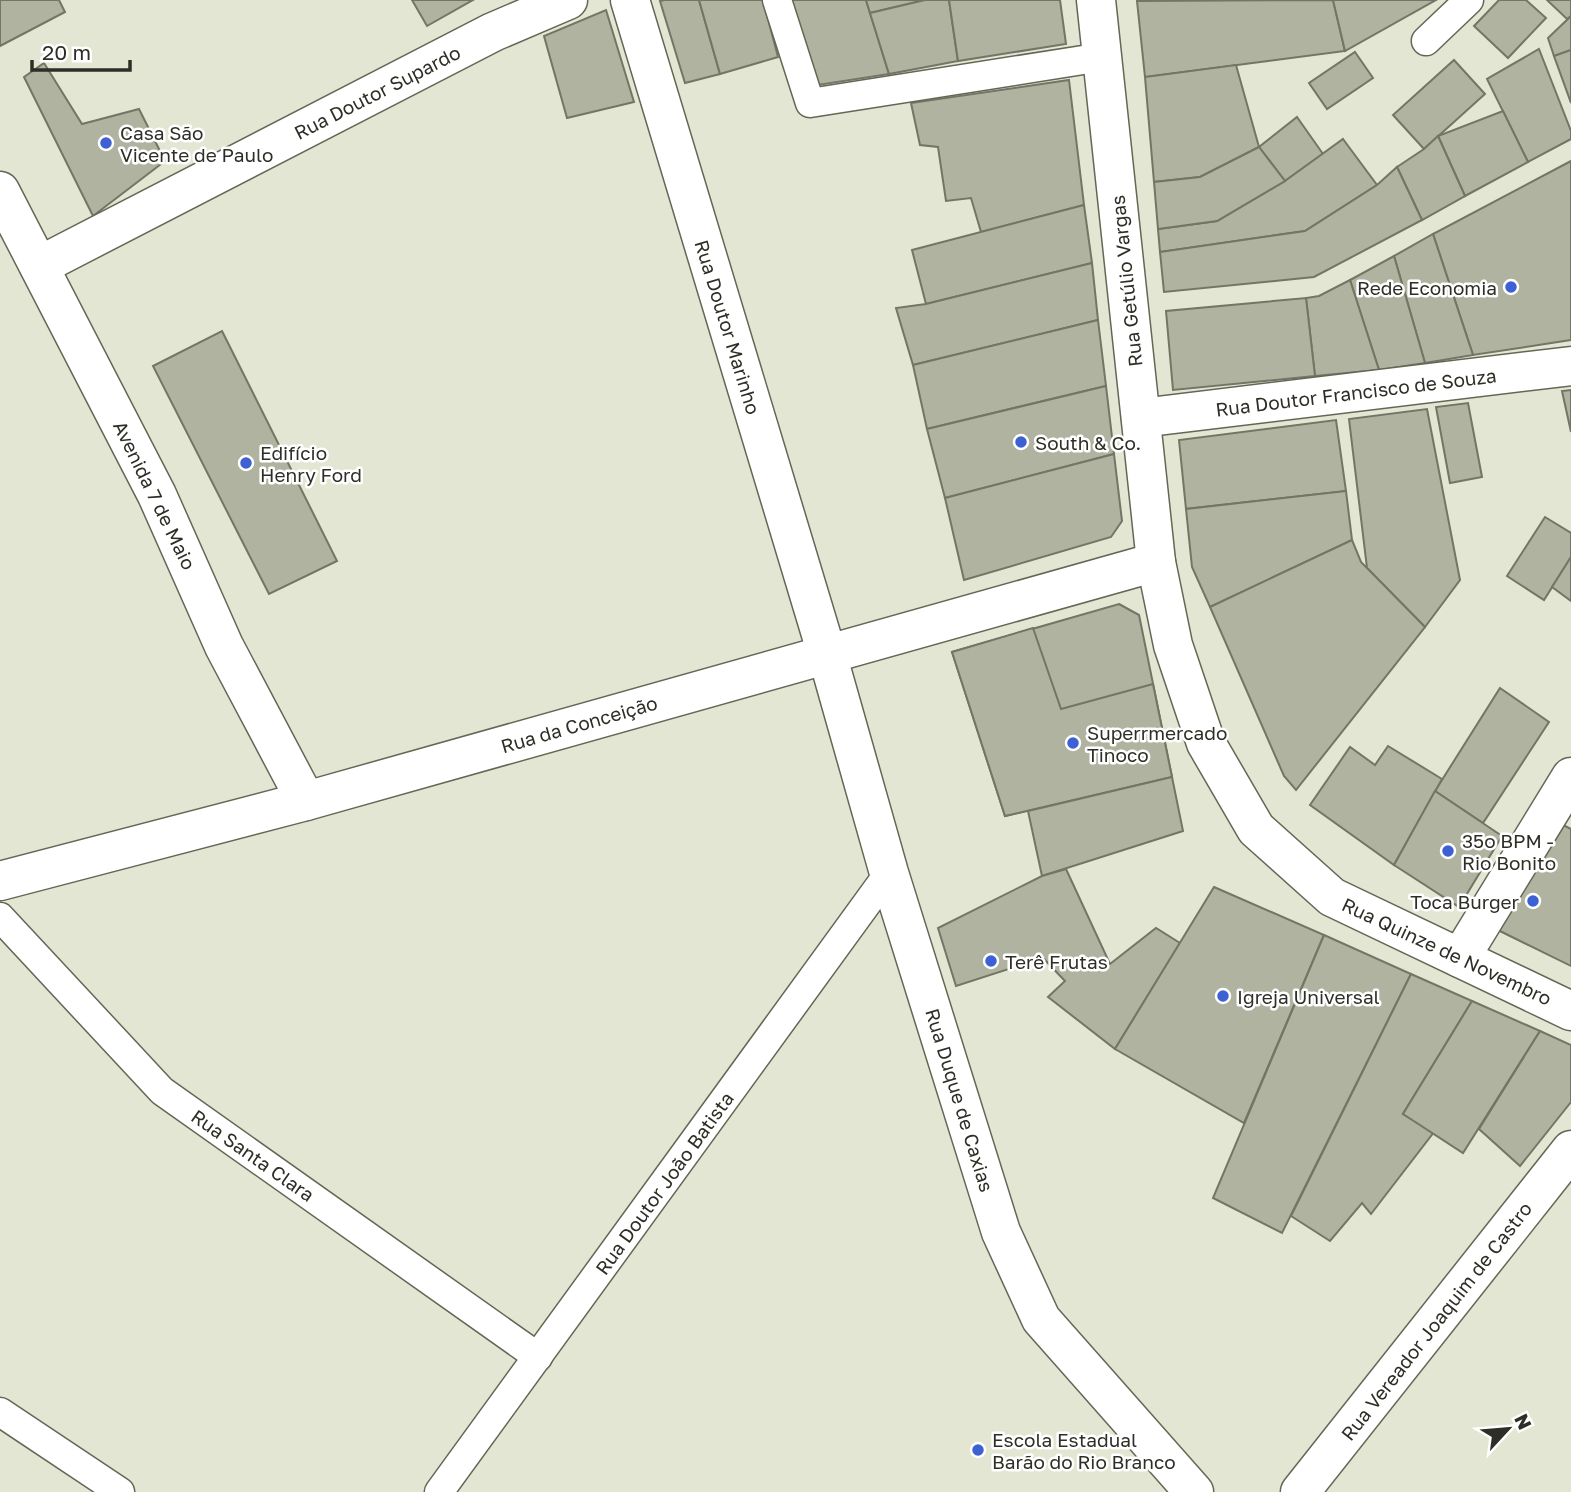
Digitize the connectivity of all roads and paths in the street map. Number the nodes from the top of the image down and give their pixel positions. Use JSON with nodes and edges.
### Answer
{"nodes":[{"id":1,"x":568,"y":0,"type":"edge"},
{"id":2,"x":629,"y":0,"type":"edge"},
{"id":3,"x":777,"y":0,"type":"edge"},
{"id":4,"x":1096,"y":0,"type":"edge"},
{"id":5,"x":1469,"y":0,"type":"edge"},
{"id":6,"x":1426,"y":41,"type":"dead end"},
{"id":7,"x":1102,"y":57,"type":"junction"},
{"id":8,"x":0,"y":191,"type":"edge"},
{"id":9,"x":39,"y":266,"type":"junction"},
{"id":10,"x":1571,"y":366,"type":"edge"},
{"id":11,"x":1141,"y":418,"type":"junction"},
{"id":12,"x":1156,"y":562,"type":"junction"},
{"id":13,"x":827,"y":654,"type":"junction"},
{"id":14,"x":1571,"y":777,"type":"edge"},
{"id":15,"x":306,"y":801,"type":"junction"},
{"id":16,"x":888,"y":873,"type":"junction"},
{"id":17,"x":0,"y":881,"type":"edge"},
{"id":18,"x":0,"y":917,"type":"edge"},
{"id":19,"x":1460,"y":958,"type":"junction"},
{"id":20,"x":1571,"y":1011,"type":"edge"},
{"id":21,"x":1571,"y":1150,"type":"edge"},
{"id":22,"x":538,"y":1357,"type":"junction"},
{"id":23,"x":0,"y":1412,"type":"edge"},
{"id":24,"x":113,"y":1490,"type":"edge"},
{"id":25,"x":439,"y":1492,"type":"edge"},
{"id":26,"x":1194,"y":1492,"type":"edge"},
{"id":27,"x":1300,"y":1492,"type":"edge"}],
"edges":[{"from":1,"to":9,"type":"main road","name":"Rua Doutor Supardo"},
{"from":2,"to":13,"type":"main road","name":"Rua Doutor Marinho"},
{"from":3,"to":7,"type":"street"},
{"from":4,"to":7,"type":"main road","name":"Rua Getúlio Vargas"},
{"from":5,"to":6,"type":"street"},
{"from":7,"to":11,"type":"main road","name":"Rua Getúlio Vargas"},
{"from":8,"to":9,"type":"main road","name":"Avenida 7 de Maio"},
{"from":9,"to":15,"type":"main road","name":"Avenida 7 de Maio"},
{"from":10,"to":11,"type":"main road","name":"Rua Doutor Francisco de Souza"},
{"from":11,"to":12,"type":"main road","name":"Rua Getúlio Vargas"},
{"from":12,"to":13,"type":"main road","name":"Rua da Conceição"},
{"from":12,"to":19,"type":"main road","name":"Rua Quinze de Novembro"},
{"from":13,"to":15,"type":"main road","name":"Rua da Conceição"},
{"from":13,"to":16,"type":"main road","name":"Rua Duque de Caxias"},
{"from":14,"to":19,"type":"main road"},
{"from":15,"to":17,"type":"main road","name":"Rua da Conceição"},
{"from":16,"to":22,"type":"street","name":"Rua Doutor João Batista"},
{"from":16,"to":26,"type":"main road","name":"Rua Duque de Caxias"},
{"from":18,"to":22,"type":"street","name":"Rua Santa Clara"},
{"from":19,"to":20,"type":"main road","name":"Rua Quinze de Novembro"},
{"from":21,"to":27,"type":"main road","name":"Rua Vereador Joaquim de Castro"},
{"from":22,"to":25,"type":"street","name":"Rua Doutor João Batista"},
{"from":23,"to":24,"type":"street"}]}
